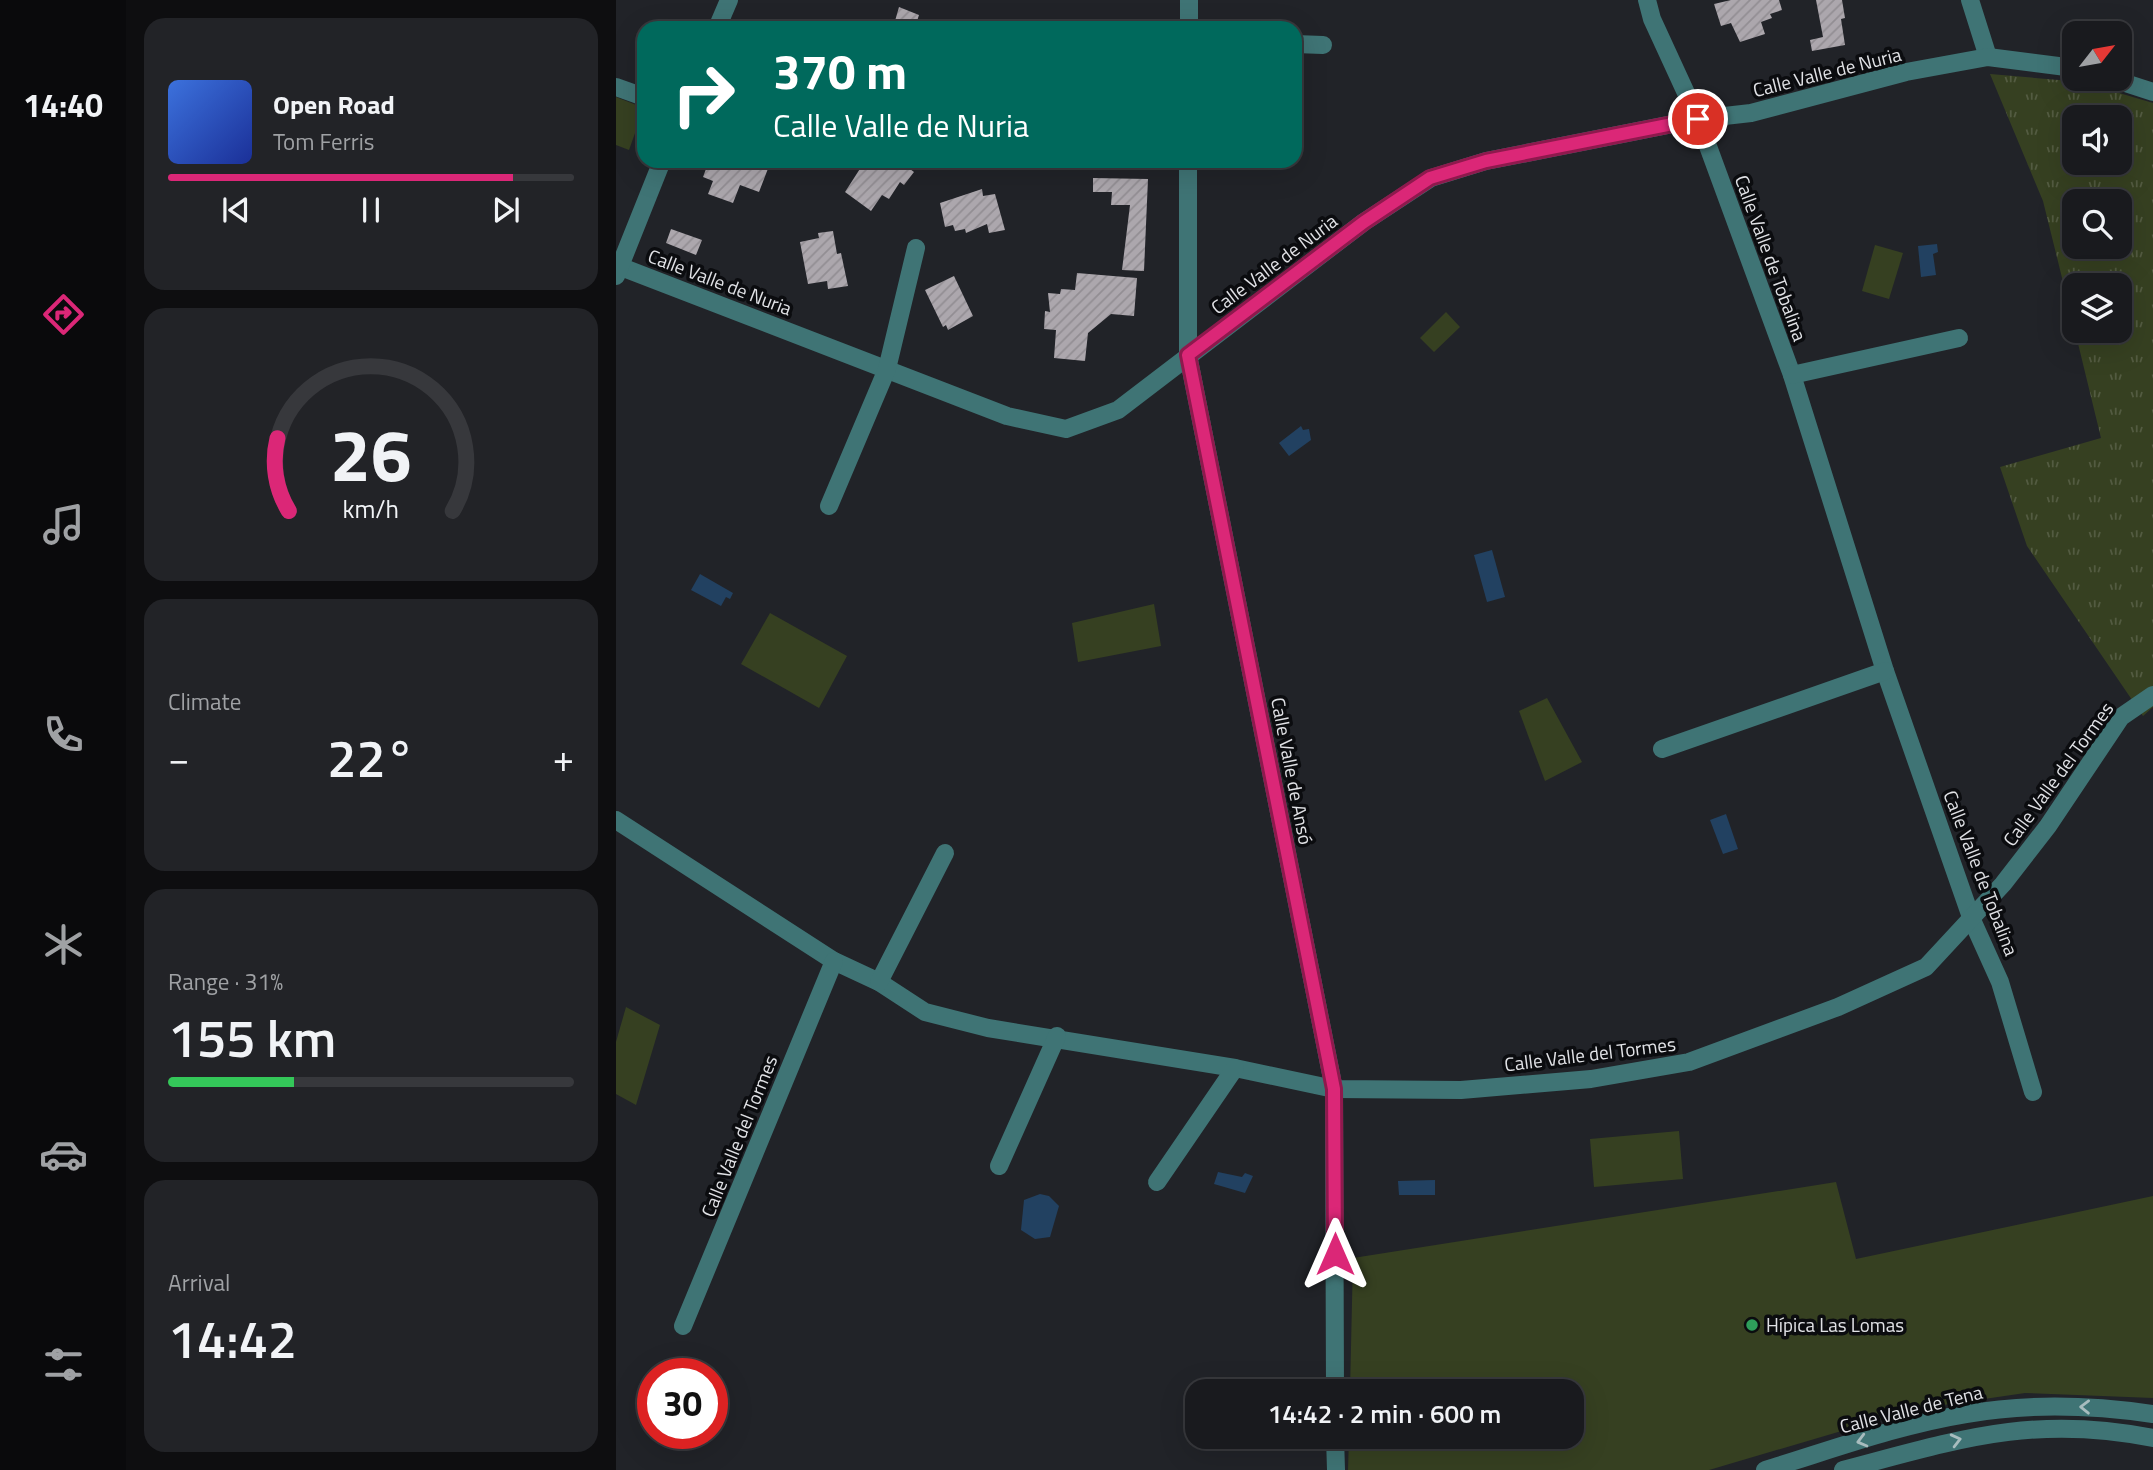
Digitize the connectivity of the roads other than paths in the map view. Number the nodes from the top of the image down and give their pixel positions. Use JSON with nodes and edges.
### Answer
{"nodes":[{"id":1,"x":729,"y":0,"type":"edge"},
{"id":2,"x":1189,"y":0,"type":"edge"},
{"id":3,"x":1647,"y":0,"type":"edge"},
{"id":4,"x":1970,"y":0,"type":"edge"},
{"id":5,"x":720,"y":21,"type":"edge"},
{"id":6,"x":1188,"y":21,"type":"edge"},
{"id":7,"x":1302,"y":44,"type":"edge"},
{"id":8,"x":1323,"y":45,"type":"dead end"},
{"id":9,"x":1988,"y":57,"type":"junction"},
{"id":10,"x":2062,"y":66,"type":"edge"},
{"id":11,"x":2132,"y":85,"type":"edge"},
{"id":12,"x":616,"y":88,"type":"edge"},
{"id":13,"x":2153,"y":92,"type":"edge"},
{"id":14,"x":637,"y":95,"type":"edge"},
{"id":15,"x":1698,"y":119,"type":"junction"},
{"id":16,"x":659,"y":168,"type":"edge"},
{"id":17,"x":1188,"y":168,"type":"edge"},
{"id":18,"x":916,"y":248,"type":"dead end"},
{"id":19,"x":618,"y":269,"type":"edge"},
{"id":20,"x":1959,"y":338,"type":"dead end"},
{"id":21,"x":1188,"y":355,"type":"junction"},
{"id":22,"x":887,"y":369,"type":"junction"},
{"id":23,"x":1792,"y":374,"type":"junction"},
{"id":24,"x":829,"y":506,"type":"dead end"},
{"id":25,"x":1885,"y":671,"type":"junction"},
{"id":26,"x":2153,"y":695,"type":"edge"},
{"id":27,"x":1662,"y":749,"type":"dead end"},
{"id":28,"x":616,"y":820,"type":"edge"},
{"id":29,"x":945,"y":853,"type":"dead end"},
{"id":30,"x":1972,"y":920,"type":"junction"},
{"id":31,"x":834,"y":961,"type":"junction"},
{"id":32,"x":879,"y":982,"type":"junction"},
{"id":33,"x":1056,"y":1036,"type":"junction"},
{"id":34,"x":1235,"y":1068,"type":"junction"},
{"id":35,"x":1334,"y":1089,"type":"junction"},
{"id":36,"x":2033,"y":1092,"type":"dead end"},
{"id":37,"x":999,"y":1166,"type":"dead end"},
{"id":38,"x":1157,"y":1182,"type":"dead end"},
{"id":39,"x":682,"y":1326,"type":"dead end"},
{"id":40,"x":1335,"y":1379,"type":"edge"},
{"id":41,"x":2118,"y":1402,"type":"junction"},
{"id":42,"x":2153,"y":1414,"type":"edge"},
{"id":43,"x":2116,"y":1431,"type":"junction"},
{"id":44,"x":2153,"y":1438,"type":"edge"},
{"id":45,"x":1335,"y":1449,"type":"edge"},
{"id":46,"x":1336,"y":1470,"type":"edge"},
{"id":47,"x":1765,"y":1470,"type":"edge"},
{"id":48,"x":1843,"y":1470,"type":"edge"}],
"edges":[{"from":1,"to":5,"type":"street"},
{"from":2,"to":6,"type":"street"},
{"from":3,"to":15,"type":"street","name":"Calle Valle de Tobalina"},
{"from":4,"to":9,"type":"street"},
{"from":7,"to":8,"type":"street"},
{"from":9,"to":10,"type":"street","name":"Calle Valle de Nuria"},
{"from":9,"to":15,"type":"street","name":"Calle Valle de Nuria"},
{"from":11,"to":13,"type":"street"},
{"from":12,"to":14,"type":"street"},
{"from":15,"to":21,"type":"street","name":"Calle Valle de Nuria"},
{"from":15,"to":23,"type":"street","name":"Calle Valle de Tobalina"},
{"from":16,"to":19,"type":"street"},
{"from":17,"to":21,"type":"street","name":"Calle Valle de Ansó"},
{"from":18,"to":22,"type":"street"},
{"from":19,"to":22,"type":"street","name":"Calle Valle de Nuria"},
{"from":20,"to":23,"type":"street"},
{"from":21,"to":22,"type":"street","name":"Calle Valle de Nuria"},
{"from":21,"to":35,"type":"street","name":"Calle Valle de Ansó"},
{"from":22,"to":24,"type":"street"},
{"from":23,"to":25,"type":"street","name":"Calle Valle de Tobalina"},
{"from":25,"to":27,"type":"street"},
{"from":25,"to":30,"type":"street","name":"Calle Valle de Tobalina"},
{"from":26,"to":30,"type":"street","name":"Calle Valle del Tormes"},
{"from":28,"to":31,"type":"street","name":"Calle Valle del Tormes"},
{"from":29,"to":32,"type":"street"},
{"from":30,"to":35,"type":"street","name":"Calle Valle del Tormes"},
{"from":30,"to":36,"type":"street","name":"Calle Valle de Tobalina"},
{"from":31,"to":32,"type":"street","name":"Calle Valle del Tormes"},
{"from":31,"to":39,"type":"street","name":"Calle Valle del Tormes"},
{"from":32,"to":33,"type":"street","name":"Calle Valle del Tormes"},
{"from":33,"to":34,"type":"street","name":"Calle Valle del Tormes"},
{"from":33,"to":37,"type":"street"},
{"from":34,"to":35,"type":"street","name":"Calle Valle del Tormes"},
{"from":34,"to":38,"type":"street"},
{"from":35,"to":40,"type":"street","name":"Calle Valle de Ansó"},
{"from":41,"to":42,"type":"street","name":"Calle Valle de Tena"},
{"from":41,"to":43,"type":"street"},
{"from":41,"to":47,"type":"street","name":"Calle Valle de Tena","one_way":true},
{"from":43,"to":44,"type":"street"},
{"from":48,"to":43,"type":"street","one_way":true},
{"from":45,"to":46,"type":"street"}]}
